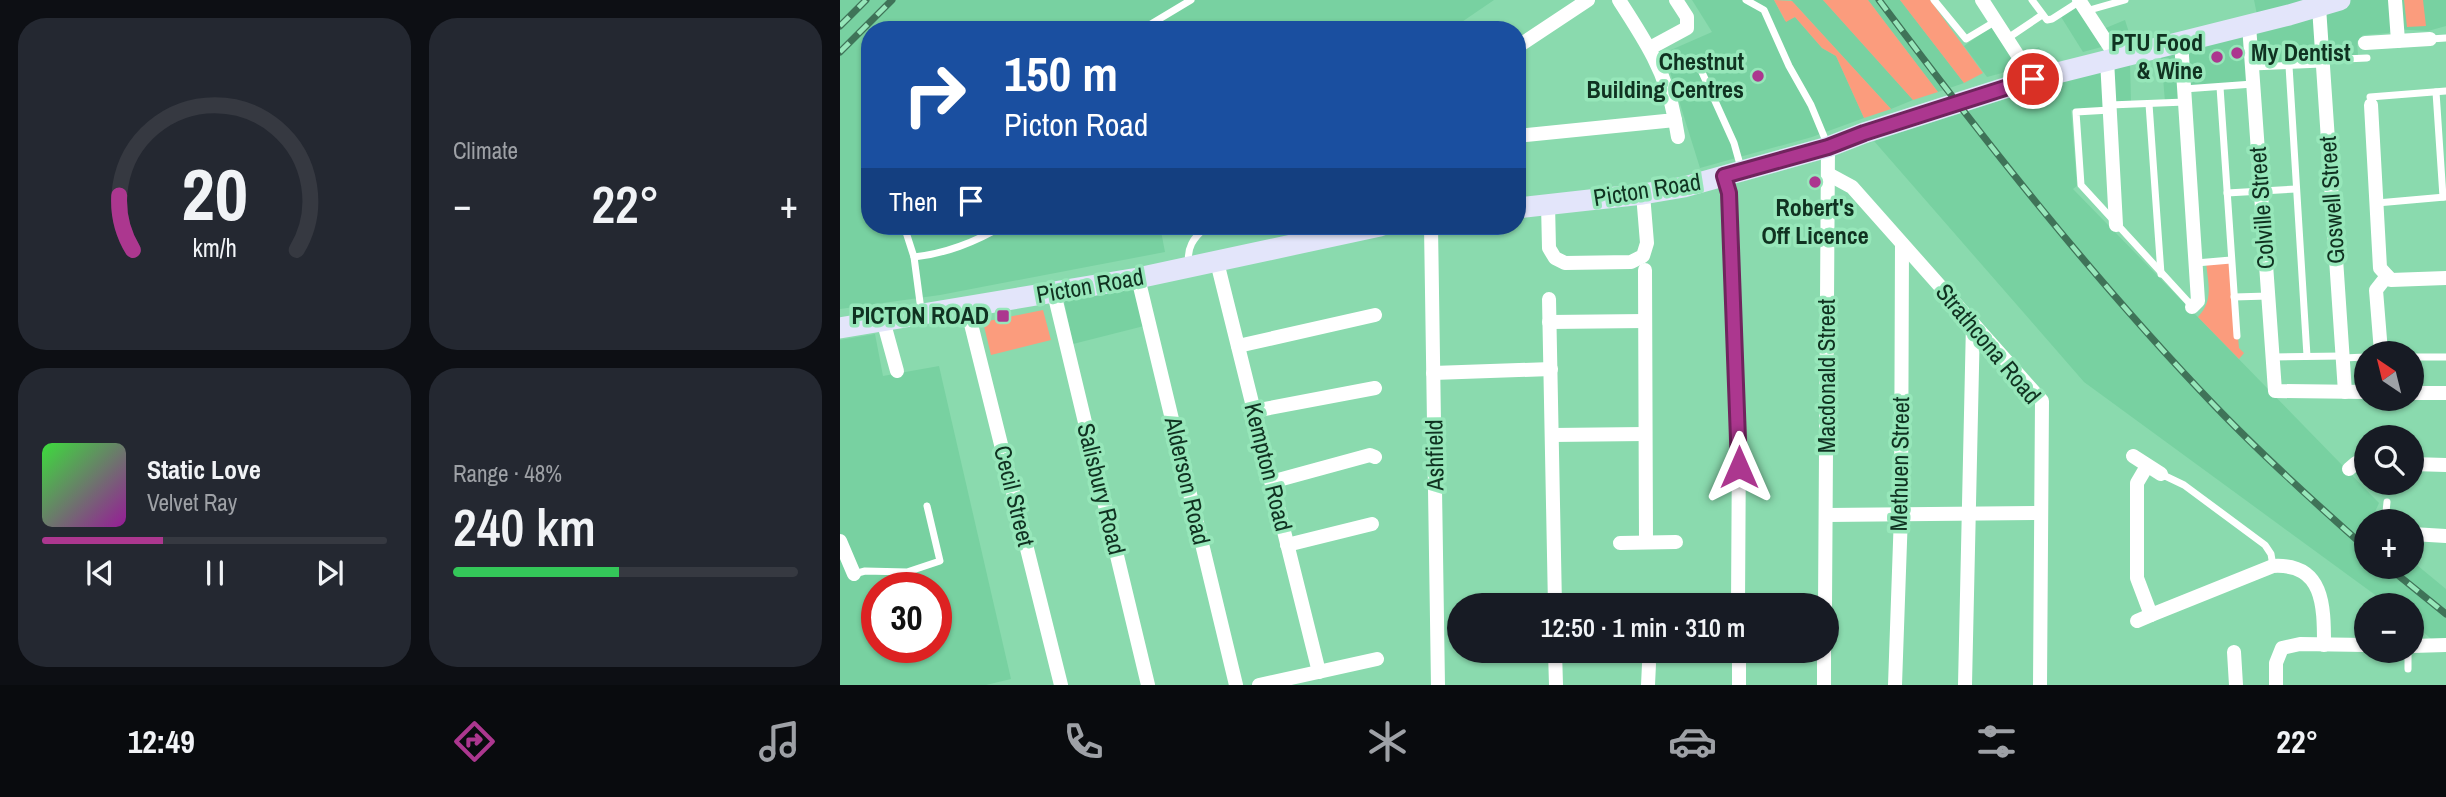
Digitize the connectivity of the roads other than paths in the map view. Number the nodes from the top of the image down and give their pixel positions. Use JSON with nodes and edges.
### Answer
{"nodes":[{"id":1,"x":1191,"y":0,"type":"edge"},
{"id":2,"x":1588,"y":0,"type":"edge"},
{"id":3,"x":1619,"y":0,"type":"edge"},
{"id":4,"x":1676,"y":0,"type":"edge"},
{"id":5,"x":1746,"y":0,"type":"edge"},
{"id":6,"x":1934,"y":0,"type":"edge"},
{"id":7,"x":1982,"y":0,"type":"edge"},
{"id":8,"x":2032,"y":0,"type":"edge"},
{"id":9,"x":2125,"y":0,"type":"edge"},
{"id":10,"x":2340,"y":0,"type":"edge"},
{"id":11,"x":2395,"y":0,"type":"edge"},
{"id":12,"x":2082,"y":4,"type":"edge"},
{"id":13,"x":2319,"y":7,"type":"junction"},
{"id":14,"x":2042,"y":15,"type":"junction"},
{"id":15,"x":1155,"y":21,"type":"edge"},
{"id":16,"x":1996,"y":21,"type":"junction"},
{"id":17,"x":2249,"y":25,"type":"junction"},
{"id":18,"x":2008,"y":38,"type":"junction"},
{"id":19,"x":2446,"y":38,"type":"edge"},
{"id":20,"x":2430,"y":39,"type":"joint"},
{"id":21,"x":1526,"y":41,"type":"edge"},
{"id":22,"x":2181,"y":41,"type":"junction"},
{"id":23,"x":2398,"y":41,"type":"junction"},
{"id":24,"x":1650,"y":48,"type":"junction"},
{"id":25,"x":2366,"y":51,"type":"joint"},
{"id":26,"x":1696,"y":59,"type":"dead end"},
{"id":27,"x":2112,"y":59,"type":"junction"},
{"id":28,"x":2322,"y":62,"type":"junction"},
{"id":29,"x":2289,"y":66,"type":"junction"},
{"id":30,"x":2252,"y":67,"type":"junction"},
{"id":31,"x":2033,"y":79,"type":"junction"},
{"id":32,"x":2254,"y":84,"type":"junction"},
{"id":33,"x":2220,"y":86,"type":"junction"},
{"id":34,"x":2446,"y":91,"type":"edge"},
{"id":35,"x":2436,"y":92,"type":"junction"},
{"id":36,"x":2184,"y":95,"type":"junction"},
{"id":37,"x":2371,"y":101,"type":"joint"},
{"id":38,"x":2149,"y":104,"type":"junction"},
{"id":39,"x":2110,"y":107,"type":"junction"},
{"id":40,"x":1675,"y":120,"type":"junction"},
{"id":41,"x":1526,"y":135,"type":"edge"},
{"id":42,"x":1678,"y":136,"type":"dead end"},
{"id":43,"x":1828,"y":147,"type":"junction"},
{"id":44,"x":1733,"y":174,"type":"junction"},
{"id":45,"x":1828,"y":174,"type":"junction"},
{"id":46,"x":2297,"y":189,"type":"junction"},
{"id":47,"x":2261,"y":190,"type":"junction"},
{"id":48,"x":2227,"y":193,"type":"junction"},
{"id":49,"x":1643,"y":194,"type":"junction"},
{"id":50,"x":2444,"y":197,"type":"edge"},
{"id":51,"x":2377,"y":202,"type":"junction"},
{"id":52,"x":1548,"y":204,"type":"junction"},
{"id":53,"x":1526,"y":207,"type":"edge"},
{"id":54,"x":2116,"y":225,"type":"junction"},
{"id":55,"x":907,"y":235,"type":"edge"},
{"id":56,"x":988,"y":235,"type":"edge"},
{"id":57,"x":1196,"y":235,"type":"edge"},
{"id":58,"x":1339,"y":235,"type":"edge"},
{"id":59,"x":1431,"y":235,"type":"edge"},
{"id":60,"x":1902,"y":244,"type":"junction"},
{"id":61,"x":914,"y":257,"type":"junction"},
{"id":62,"x":2231,"y":260,"type":"junction"},
{"id":63,"x":1217,"y":262,"type":"junction"},
{"id":64,"x":2196,"y":263,"type":"junction"},
{"id":65,"x":1189,"y":267,"type":"junction"},
{"id":66,"x":1645,"y":270,"type":"dead end"},
{"id":67,"x":2161,"y":274,"type":"junction"},
{"id":68,"x":2387,"y":276,"type":"junction"},
{"id":69,"x":1138,"y":278,"type":"junction"},
{"id":70,"x":2446,"y":278,"type":"edge"},
{"id":71,"x":1054,"y":293,"type":"junction"},
{"id":72,"x":2268,"y":296,"type":"junction"},
{"id":73,"x":2234,"y":297,"type":"junction"},
{"id":74,"x":1549,"y":299,"type":"dead end"},
{"id":75,"x":2192,"y":307,"type":"joint"},
{"id":76,"x":967,"y":308,"type":"junction"},
{"id":77,"x":921,"y":314,"type":"junction"},
{"id":78,"x":1375,"y":315,"type":"dead end"},
{"id":79,"x":883,"y":320,"type":"junction"},
{"id":80,"x":1645,"y":321,"type":"junction"},
{"id":81,"x":1549,"y":322,"type":"junction"},
{"id":82,"x":1973,"y":323,"type":"junction"},
{"id":83,"x":840,"y":328,"type":"edge"},
{"id":84,"x":2237,"y":335,"type":"dead end"},
{"id":85,"x":2380,"y":341,"type":"edge"},
{"id":86,"x":1238,"y":346,"type":"junction"},
{"id":87,"x":2307,"y":356,"type":"junction"},
{"id":88,"x":2272,"y":357,"type":"junction"},
{"id":89,"x":2342,"y":357,"type":"junction"},
{"id":90,"x":2354,"y":357,"type":"edge"},
{"id":91,"x":2424,"y":357,"type":"edge"},
{"id":92,"x":2446,"y":357,"type":"edge"},
{"id":93,"x":1550,"y":369,"type":"junction"},
{"id":94,"x":897,"y":370,"type":"dead end"},
{"id":95,"x":1433,"y":373,"type":"junction"},
{"id":96,"x":1375,"y":388,"type":"dead end"},
{"id":97,"x":2345,"y":392,"type":"junction"},
{"id":98,"x":2354,"y":392,"type":"edge"},
{"id":99,"x":2424,"y":393,"type":"edge"},
{"id":100,"x":2446,"y":393,"type":"edge"},
{"id":101,"x":1254,"y":411,"type":"junction"},
{"id":102,"x":1645,"y":426,"type":"junction"},
{"id":103,"x":1552,"y":435,"type":"junction"},
{"id":104,"x":2133,"y":456,"type":"dead end"},
{"id":105,"x":1375,"y":457,"type":"dead end"},
{"id":106,"x":2424,"y":464,"type":"edge"},
{"id":107,"x":2354,"y":465,"type":"edge"},
{"id":108,"x":2446,"y":465,"type":"edge"},
{"id":109,"x":2147,"y":466,"type":"junction"},
{"id":110,"x":2349,"y":469,"type":"dead end"},
{"id":111,"x":2161,"y":474,"type":"joint"},
{"id":112,"x":1272,"y":482,"type":"junction"},
{"id":113,"x":2387,"y":502,"type":"dead end"},
{"id":114,"x":927,"y":506,"type":"dead end"},
{"id":115,"x":2386,"y":509,"type":"edge"},
{"id":116,"x":1968,"y":512,"type":"junction"},
{"id":117,"x":2040,"y":513,"type":"junction"},
{"id":118,"x":1900,"y":514,"type":"junction"},
{"id":119,"x":1827,"y":515,"type":"junction"},
{"id":120,"x":1372,"y":524,"type":"dead end"},
{"id":121,"x":2424,"y":535,"type":"edge"},
{"id":122,"x":2446,"y":536,"type":"edge"},
{"id":123,"x":840,"y":541,"type":"edge"},
{"id":124,"x":1646,"y":541,"type":"junction"},
{"id":125,"x":1676,"y":542,"type":"dead end"},
{"id":126,"x":1620,"y":543,"type":"dead end"},
{"id":127,"x":1287,"y":545,"type":"junction"},
{"id":128,"x":2273,"y":566,"type":"junction"},
{"id":129,"x":854,"y":574,"type":"joint"},
{"id":130,"x":1555,"y":593,"type":"edge"},
{"id":131,"x":1738,"y":593,"type":"edge"},
{"id":132,"x":1825,"y":593,"type":"edge"},
{"id":133,"x":2151,"y":615,"type":"junction"},
{"id":134,"x":2137,"y":621,"type":"dead end"},
{"id":135,"x":2324,"y":645,"type":"junction"},
{"id":136,"x":2354,"y":645,"type":"edge"},
{"id":137,"x":2446,"y":645,"type":"edge"},
{"id":138,"x":2424,"y":646,"type":"edge"},
{"id":139,"x":2234,"y":652,"type":"dead end"},
{"id":140,"x":1377,"y":659,"type":"dead end"},
{"id":141,"x":1555,"y":663,"type":"edge"},
{"id":142,"x":1739,"y":663,"type":"edge"},
{"id":143,"x":1824,"y":663,"type":"edge"},
{"id":144,"x":2409,"y":663,"type":"edge"},
{"id":145,"x":1649,"y":664,"type":"dead end"},
{"id":146,"x":2408,"y":669,"type":"dead end"},
{"id":147,"x":1318,"y":672,"type":"junction"},
{"id":148,"x":1061,"y":685,"type":"edge"},
{"id":149,"x":1148,"y":685,"type":"edge"},
{"id":150,"x":1236,"y":685,"type":"edge"},
{"id":151,"x":1259,"y":685,"type":"edge"},
{"id":152,"x":1438,"y":685,"type":"edge"},
{"id":153,"x":1556,"y":685,"type":"edge"},
{"id":154,"x":1648,"y":685,"type":"edge"},
{"id":155,"x":1739,"y":685,"type":"edge"},
{"id":156,"x":1824,"y":685,"type":"edge"},
{"id":157,"x":1895,"y":685,"type":"edge"},
{"id":158,"x":1965,"y":685,"type":"edge"},
{"id":159,"x":2040,"y":685,"type":"edge"},
{"id":160,"x":2236,"y":685,"type":"edge"},
{"id":161,"x":2276,"y":685,"type":"edge"}],
"edges":[{"from":1,"to":15,"type":"lane"},
{"from":2,"to":21,"type":"street"},
{"from":3,"to":24,"type":"street"},
{"from":4,"to":24,"type":"street"},
{"from":5,"to":43,"type":"lane"},
{"from":6,"to":16,"type":"lane"},
{"from":7,"to":16,"type":"street"},
{"from":8,"to":14,"type":"lane"},
{"from":9,"to":12,"type":"lane"},
{"from":10,"to":13,"type":"main road","name":"Picton Road"},
{"from":11,"to":23,"type":"street"},
{"from":12,"to":14,"type":"lane"},
{"from":12,"to":27,"type":"street"},
{"from":13,"to":17,"type":"main road","name":"Picton Road"},
{"from":13,"to":28,"type":"street","name":"Goswell Street"},
{"from":14,"to":18,"type":"lane"},
{"from":16,"to":18,"type":"street"},
{"from":17,"to":22,"type":"main road","name":"Picton Road"},
{"from":17,"to":30,"type":"street","name":"Colville Street"},
{"from":18,"to":31,"type":"street"},
{"from":19,"to":20,"type":"lane"},
{"from":20,"to":23,"type":"street"},
{"from":22,"to":27,"type":"main road","name":"Picton Road"},
{"from":22,"to":36,"type":"street"},
{"from":23,"to":25,"type":"street"},
{"from":24,"to":40,"type":"street"},
{"from":25,"to":28,"type":"lane"},
{"from":26,"to":44,"type":"lane"},
{"from":27,"to":31,"type":"main road","name":"Picton Road"},
{"from":27,"to":39,"type":"street"},
{"from":28,"to":29,"type":"lane"},
{"from":28,"to":89,"type":"street","name":"Goswell Street"},
{"from":29,"to":30,"type":"lane"},
{"from":29,"to":46,"type":"lane"},
{"from":30,"to":32,"type":"street","name":"Colville Street"},
{"from":31,"to":43,"type":"main road","name":"Picton Road"},
{"from":32,"to":33,"type":"lane"},
{"from":32,"to":47,"type":"street","name":"Colville Street"},
{"from":33,"to":36,"type":"lane"},
{"from":33,"to":48,"type":"lane"},
{"from":34,"to":35,"type":"lane"},
{"from":35,"to":37,"type":"lane"},
{"from":35,"to":50,"type":"lane"},
{"from":36,"to":38,"type":"lane"},
{"from":36,"to":64,"type":"street"},
{"from":37,"to":51,"type":"street"},
{"from":38,"to":39,"type":"lane"},
{"from":38,"to":67,"type":"lane"},
{"from":39,"to":54,"type":"street"},
{"from":39,"to":54,"type":"lane"},
{"from":40,"to":41,"type":"street"},
{"from":40,"to":42,"type":"street"},
{"from":43,"to":44,"type":"main road","name":"Picton Road"},
{"from":43,"to":45,"type":"street","name":"Macdonald Street"},
{"from":44,"to":49,"type":"main road","name":"Picton Road"},
{"from":44,"to":131,"type":"street"},
{"from":45,"to":60,"type":"street","name":"Strathcona Road"},
{"from":45,"to":119,"type":"street","name":"Macdonald Street"},
{"from":46,"to":47,"type":"lane"},
{"from":46,"to":87,"type":"lane"},
{"from":47,"to":48,"type":"lane"},
{"from":47,"to":72,"type":"street","name":"Colville Street"},
{"from":48,"to":62,"type":"lane"},
{"from":49,"to":52,"type":"main road","name":"Picton Road"},
{"from":49,"to":52,"type":"street"},
{"from":50,"to":51,"type":"lane"},
{"from":51,"to":68,"type":"street"},
{"from":52,"to":53,"type":"main road","name":"Picton Road"},
{"from":54,"to":67,"type":"lane"},
{"from":55,"to":61,"type":"lane"},
{"from":56,"to":61,"type":"lane"},
{"from":57,"to":65,"type":"lane"},
{"from":58,"to":63,"type":"main road","name":"Picton Road"},
{"from":59,"to":95,"type":"street","name":"Ashfield"},
{"from":60,"to":82,"type":"street","name":"Strathcona Road"},
{"from":60,"to":118,"type":"street","name":"Methuen Street"},
{"from":61,"to":77,"type":"lane"},
{"from":62,"to":64,"type":"lane"},
{"from":62,"to":73,"type":"lane"},
{"from":63,"to":65,"type":"main road","name":"Picton Road"},
{"from":63,"to":86,"type":"street","name":"Kempton Road"},
{"from":64,"to":75,"type":"street"},
{"from":65,"to":69,"type":"main road","name":"Picton Road"},
{"from":66,"to":80,"type":"street"},
{"from":67,"to":75,"type":"lane"},
{"from":68,"to":70,"type":"street"},
{"from":68,"to":85,"type":"street"},
{"from":69,"to":71,"type":"main road","name":"Picton Road"},
{"from":69,"to":150,"type":"street","name":"Alderson Road"},
{"from":71,"to":76,"type":"main road","name":"Picton Road"},
{"from":71,"to":149,"type":"street","name":"Salisbury Road"},
{"from":72,"to":73,"type":"lane"},
{"from":72,"to":88,"type":"street","name":"Colville Street"},
{"from":73,"to":84,"type":"lane"},
{"from":74,"to":81,"type":"street"},
{"from":76,"to":77,"type":"main road","name":"Picton Road"},
{"from":76,"to":148,"type":"street","name":"Cecil Street"},
{"from":77,"to":79,"type":"main road","name":"Picton Road"},
{"from":78,"to":86,"type":"street"},
{"from":79,"to":83,"type":"main road","name":"Picton Road"},
{"from":79,"to":94,"type":"street"},
{"from":80,"to":81,"type":"street"},
{"from":80,"to":102,"type":"street"},
{"from":81,"to":93,"type":"street"},
{"from":82,"to":116,"type":"street"},
{"from":82,"to":117,"type":"street","name":"Strathcona Road"},
{"from":86,"to":101,"type":"street","name":"Kempton Road"},
{"from":87,"to":88,"type":"lane"},
{"from":87,"to":89,"type":"lane"},
{"from":88,"to":97,"type":"street","name":"Colville Street"},
{"from":89,"to":90,"type":"lane"},
{"from":89,"to":97,"type":"street","name":"Goswell Street"},
{"from":91,"to":92,"type":"lane"},
{"from":93,"to":95,"type":"street"},
{"from":93,"to":103,"type":"street"},
{"from":95,"to":152,"type":"street","name":"Ashfield"},
{"from":96,"to":101,"type":"street"},
{"from":97,"to":98,"type":"street"},
{"from":99,"to":100,"type":"street"},
{"from":101,"to":112,"type":"street","name":"Kempton Road"},
{"from":102,"to":103,"type":"street"},
{"from":102,"to":124,"type":"street"},
{"from":103,"to":130,"type":"street"},
{"from":104,"to":109,"type":"street"},
{"from":105,"to":112,"type":"street"},
{"from":106,"to":108,"type":"street"},
{"from":107,"to":110,"type":"street"},
{"from":109,"to":111,"type":"street"},
{"from":109,"to":133,"type":"street"},
{"from":111,"to":128,"type":"lane"},
{"from":112,"to":127,"type":"street","name":"Kempton Road"},
{"from":113,"to":115,"type":"lane"},
{"from":114,"to":129,"type":"lane"},
{"from":116,"to":117,"type":"street"},
{"from":116,"to":118,"type":"street"},
{"from":116,"to":158,"type":"street"},
{"from":117,"to":159,"type":"street","name":"Strathcona Road"},
{"from":118,"to":119,"type":"street"},
{"from":118,"to":157,"type":"street","name":"Methuen Street"},
{"from":119,"to":132,"type":"street","name":"Macdonald Street"},
{"from":120,"to":127,"type":"street"},
{"from":121,"to":122,"type":"street"},
{"from":123,"to":129,"type":"street"},
{"from":124,"to":125,"type":"street"},
{"from":124,"to":126,"type":"street"},
{"from":127,"to":147,"type":"street","name":"Kempton Road"},
{"from":128,"to":133,"type":"street"},
{"from":128,"to":135,"type":"street"},
{"from":133,"to":134,"type":"street"},
{"from":135,"to":136,"type":"street"},
{"from":135,"to":161,"type":"street"},
{"from":137,"to":138,"type":"street"},
{"from":139,"to":160,"type":"street"},
{"from":140,"to":147,"type":"street"},
{"from":141,"to":153,"type":"street"},
{"from":142,"to":155,"type":"street"},
{"from":143,"to":156,"type":"street"},
{"from":144,"to":146,"type":"lane"},
{"from":145,"to":154,"type":"street"},
{"from":147,"to":151,"type":"street"}]}
